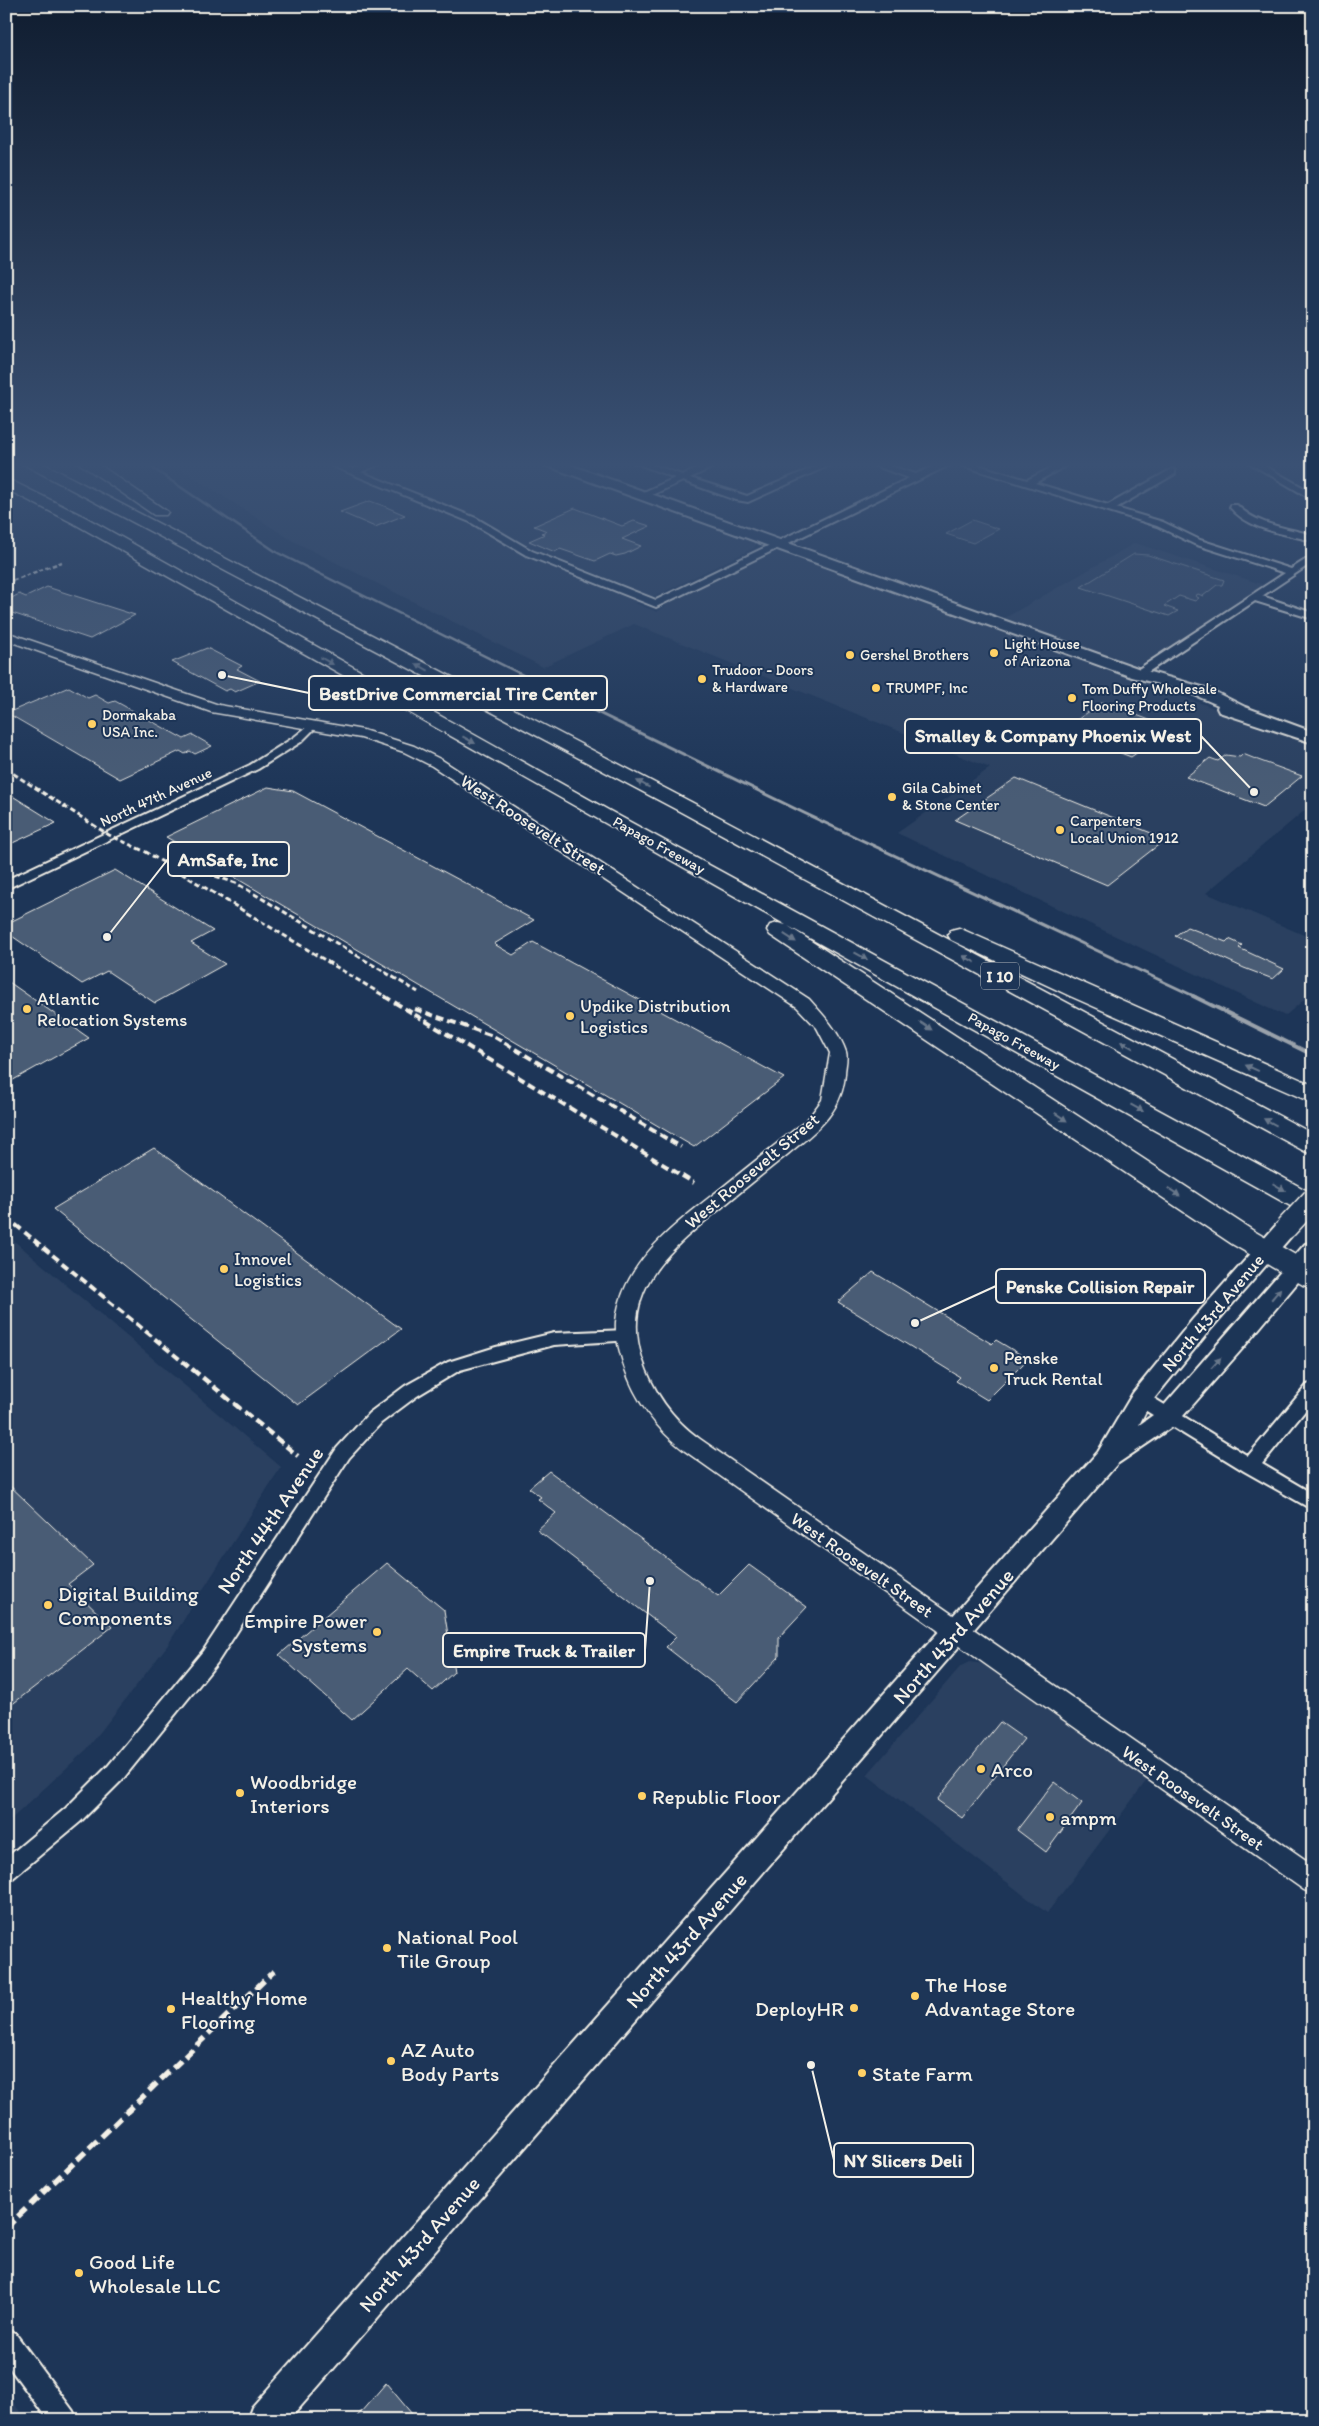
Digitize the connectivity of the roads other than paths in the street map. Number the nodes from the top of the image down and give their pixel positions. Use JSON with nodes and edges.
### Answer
{"nodes":[{"id":1,"x":160,"y":574,"type":"edge"},
{"id":2,"x":174,"y":574,"type":"edge"},
{"id":3,"x":246,"y":574,"type":"edge"},
{"id":4,"x":260,"y":574,"type":"edge"},
{"id":5,"x":582,"y":574,"type":"edge"},
{"id":6,"x":716,"y":574,"type":"edge"},
{"id":7,"x":860,"y":574,"type":"edge"},
{"id":8,"x":1289,"y":574,"type":"edge"},
{"id":9,"x":1254,"y":597,"type":"junction"},
{"id":10,"x":1313,"y":616,"type":"edge"},
{"id":11,"x":331,"y":618,"type":"junction"},
{"id":12,"x":6,"y":636,"type":"edge"},
{"id":13,"x":284,"y":637,"type":"junction"},
{"id":14,"x":1138,"y":674,"type":"junction"},
{"id":15,"x":312,"y":726,"type":"junction"},
{"id":16,"x":1313,"y":738,"type":"edge"},
{"id":17,"x":686,"y":807,"type":"junction"},
{"id":18,"x":603,"y":814,"type":"junction"},
{"id":19,"x":6,"y":885,"type":"edge"},
{"id":20,"x":1313,"y":1095,"type":"edge"},
{"id":21,"x":1313,"y":1145,"type":"edge"},
{"id":22,"x":1313,"y":1199,"type":"edge"},
{"id":23,"x":1313,"y":1206,"type":"edge"},
{"id":24,"x":1265,"y":1251,"type":"junction"},
{"id":25,"x":1308,"y":1262,"type":"edge"},
{"id":26,"x":626,"y":1336,"type":"junction"},
{"id":27,"x":1313,"y":1389,"type":"edge"},
{"id":28,"x":1141,"y":1399,"type":"junction"},
{"id":29,"x":1168,"y":1417,"type":"junction"},
{"id":30,"x":1107,"y":1459,"type":"junction"},
{"id":31,"x":1250,"y":1466,"type":"junction"},
{"id":32,"x":1313,"y":1502,"type":"edge"},
{"id":33,"x":957,"y":1632,"type":"junction"},
{"id":34,"x":6,"y":1871,"type":"edge"},
{"id":35,"x":1313,"y":1882,"type":"edge"},
{"id":36,"x":6,"y":2342,"type":"edge"},
{"id":37,"x":64,"y":2420,"type":"edge"},
{"id":38,"x":265,"y":2420,"type":"edge"}],
"edges":[{"from":1,"to":13,"type":"highway"},
{"from":2,"to":13,"type":"highway","name":"Papago Freeway"},
{"from":3,"to":11,"type":"highway","number":"I 10"},
{"from":4,"to":11,"type":"highway"},
{"from":5,"to":6,"type":"street"},
{"from":7,"to":14,"type":"main road"},
{"from":8,"to":9,"type":"street"},
{"from":9,"to":10,"type":"street"},
{"from":9,"to":14,"type":"street"},
{"from":17,"to":11,"type":"highway","number":"I 10","one_way":true},
{"from":12,"to":15,"type":"street","name":"West Roosevelt Street"},
{"from":13,"to":18,"type":"highway","name":"Papago Freeway","one_way":true},
{"from":14,"to":16,"type":"main road"},
{"from":15,"to":19,"type":"street","name":"North 47th Avenue"},
{"from":15,"to":26,"type":"street","name":"West Roosevelt Street"},
{"from":20,"to":17,"type":"highway","one_way":true},
{"from":21,"to":17,"type":"highway","number":"I 10","one_way":true},
{"from":18,"to":23,"type":"highway","name":"Papago Freeway","one_way":true},
{"from":18,"to":24,"type":"highway","one_way":true},
{"from":22,"to":24,"type":"main road","name":"North 43rd Avenue","bridge":true},
{"from":24,"to":25,"type":"highway"},
{"from":24,"to":28,"type":"main road","name":"North 43rd Avenue"},
{"from":29,"to":25,"type":"main road","name":"North 43rd Avenue","one_way":true},
{"from":26,"to":33,"type":"street","name":"West Roosevelt Street"},
{"from":26,"to":34,"type":"street","name":"North 44th Avenue"},
{"from":27,"to":31,"type":"street"},
{"from":28,"to":29,"type":"street"},
{"from":28,"to":30,"type":"main road","name":"North 43rd Avenue"},
{"from":29,"to":30,"type":"main road","name":"North 43rd Avenue"},
{"from":29,"to":31,"type":"street"},
{"from":30,"to":33,"type":"main road","name":"North 43rd Avenue"},
{"from":31,"to":32,"type":"street"},
{"from":33,"to":35,"type":"street","name":"West Roosevelt Street"},
{"from":33,"to":38,"type":"main road","name":"North 43rd Avenue"},
{"from":36,"to":37,"type":"street"}]}
